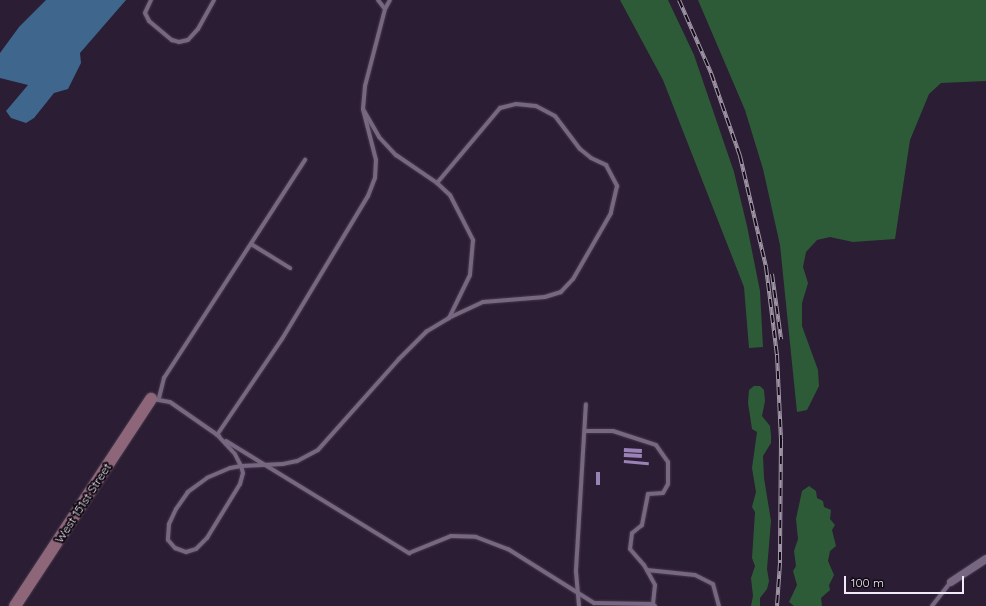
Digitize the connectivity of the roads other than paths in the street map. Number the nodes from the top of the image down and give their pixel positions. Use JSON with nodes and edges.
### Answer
{"nodes":[{"id":1,"x":152,"y":0,"type":"edge"},
{"id":2,"x":214,"y":0,"type":"edge"},
{"id":3,"x":378,"y":0,"type":"edge"},
{"id":4,"x":390,"y":0,"type":"edge"},
{"id":5,"x":385,"y":9,"type":"junction"},
{"id":6,"x":363,"y":108,"type":"junction"},
{"id":7,"x":305,"y":160,"type":"dead end"},
{"id":8,"x":437,"y":183,"type":"junction"},
{"id":9,"x":251,"y":244,"type":"junction"},
{"id":10,"x":290,"y":268,"type":"dead end"},
{"id":11,"x":449,"y":318,"type":"junction"},
{"id":12,"x":155,"y":399,"type":"junction"},
{"id":13,"x":586,"y":404,"type":"dead end"},
{"id":14,"x":585,"y":431,"type":"junction"},
{"id":15,"x":217,"y":435,"type":"junction"},
{"id":16,"x":264,"y":465,"type":"junction"},
{"id":17,"x":241,"y":466,"type":"junction"},
{"id":18,"x":986,"y":559,"type":"edge"},
{"id":19,"x":647,"y":570,"type":"junction"},
{"id":20,"x":951,"y":582,"type":"joint"},
{"id":21,"x":578,"y":594,"type":"junction"},
{"id":22,"x":654,"y":605,"type":"edge"},
{"id":23,"x":15,"y":606,"type":"edge"},
{"id":24,"x":579,"y":606,"type":"edge"},
{"id":25,"x":719,"y":606,"type":"edge"},
{"id":26,"x":932,"y":606,"type":"edge"}],
"edges":[{"from":1,"to":2,"type":"lane"},
{"from":3,"to":5,"type":"lane"},
{"from":4,"to":5,"type":"lane"},
{"from":5,"to":6,"type":"lane"},
{"from":6,"to":8,"type":"lane"},
{"from":6,"to":15,"type":"lane"},
{"from":7,"to":9,"type":"lane"},
{"from":8,"to":11,"type":"lane"},
{"from":8,"to":11,"type":"lane"},
{"from":9,"to":10,"type":"lane"},
{"from":9,"to":12,"type":"lane"},
{"from":11,"to":16,"type":"lane"},
{"from":12,"to":15,"type":"lane"},
{"from":12,"to":23,"type":"street","name":"West 151st Street"},
{"from":13,"to":14,"type":"lane"},
{"from":14,"to":19,"type":"lane"},
{"from":14,"to":21,"type":"lane"},
{"from":15,"to":16,"type":"lane"},
{"from":15,"to":17,"type":"lane"},
{"from":16,"to":17,"type":"lane"},
{"from":16,"to":21,"type":"lane"},
{"from":17,"to":17,"type":"lane"},
{"from":18,"to":20,"type":"street"},
{"from":19,"to":22,"type":"lane"},
{"from":19,"to":25,"type":"lane"},
{"from":20,"to":26,"type":"lane"},
{"from":21,"to":22,"type":"lane"},
{"from":21,"to":24,"type":"lane"}]}
